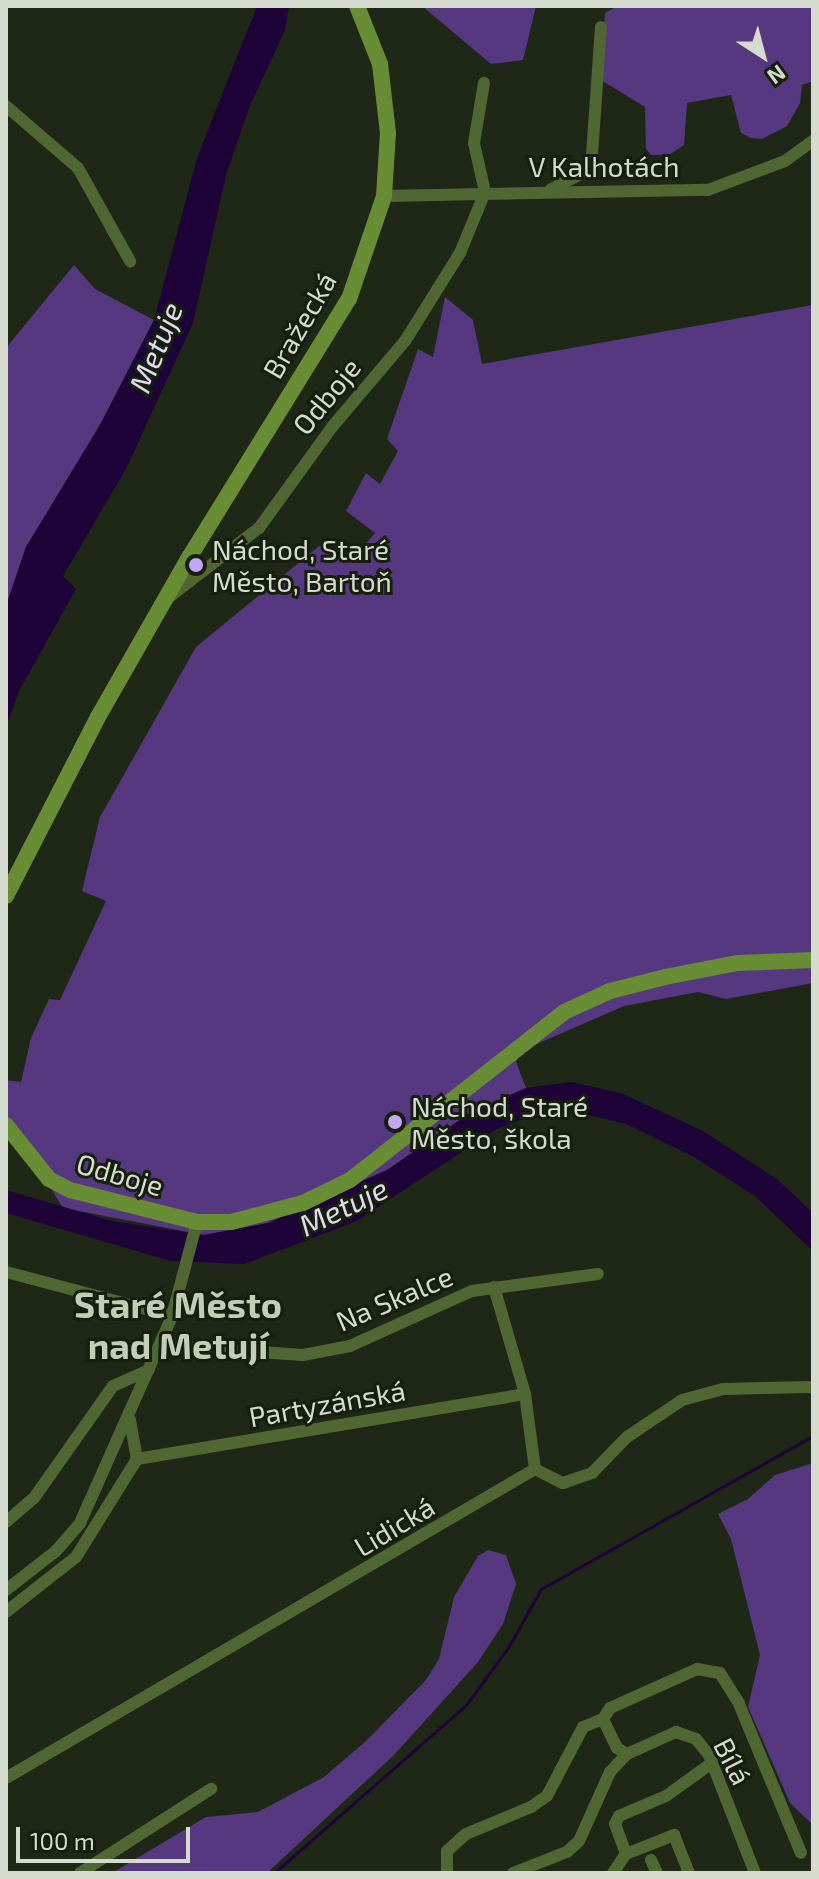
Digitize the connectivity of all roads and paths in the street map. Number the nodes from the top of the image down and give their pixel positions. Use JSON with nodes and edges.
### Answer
{"nodes":[{"id":1,"x":357,"y":6,"type":"edge"},
{"id":2,"x":601,"y":27,"type":"dead end"},
{"id":3,"x":484,"y":83,"type":"dead end"},
{"id":4,"x":6,"y":106,"type":"edge"},
{"id":5,"x":813,"y":141,"type":"edge"},
{"id":6,"x":551,"y":189,"type":"junction"},
{"id":7,"x":485,"y":192,"type":"junction"},
{"id":8,"x":384,"y":196,"type":"junction"},
{"id":9,"x":130,"y":261,"type":"dead end"},
{"id":10,"x":190,"y":556,"type":"joint"},
{"id":11,"x":165,"y":600,"type":"junction"},
{"id":12,"x":6,"y":896,"type":"edge"},
{"id":13,"x":813,"y":960,"type":"edge"},
{"id":14,"x":6,"y":1125,"type":"edge"},
{"id":15,"x":196,"y":1227,"type":"junction"},
{"id":16,"x":6,"y":1272,"type":"edge"},
{"id":17,"x":598,"y":1274,"type":"dead end"},
{"id":18,"x":494,"y":1287,"type":"junction"},
{"id":19,"x":172,"y":1316,"type":"junction"},
{"id":20,"x":162,"y":1341,"type":"junction"},
{"id":21,"x":149,"y":1370,"type":"junction"},
{"id":22,"x":813,"y":1387,"type":"edge"},
{"id":23,"x":525,"y":1394,"type":"junction"},
{"id":24,"x":130,"y":1420,"type":"junction"},
{"id":25,"x":137,"y":1459,"type":"junction"},
{"id":26,"x":535,"y":1469,"type":"junction"},
{"id":27,"x":6,"y":1522,"type":"edge"},
{"id":28,"x":6,"y":1590,"type":"edge"},
{"id":29,"x":6,"y":1612,"type":"edge"},
{"id":30,"x":603,"y":1719,"type":"junction"},
{"id":31,"x":627,"y":1754,"type":"junction"},
{"id":32,"x":712,"y":1763,"type":"junction"},
{"id":33,"x":6,"y":1778,"type":"edge"},
{"id":34,"x":211,"y":1789,"type":"dead end"},
{"id":35,"x":801,"y":1853,"type":"dead end"},
{"id":36,"x":626,"y":1854,"type":"junction"},
{"id":37,"x":651,"y":1860,"type":"dead end"},
{"id":38,"x":80,"y":1873,"type":"edge"},
{"id":39,"x":447,"y":1873,"type":"edge"},
{"id":40,"x":513,"y":1873,"type":"edge"},
{"id":41,"x":613,"y":1873,"type":"edge"},
{"id":42,"x":657,"y":1873,"type":"edge"},
{"id":43,"x":689,"y":1873,"type":"edge"},
{"id":44,"x":755,"y":1873,"type":"edge"}],
"edges":[{"from":1,"to":8,"type":"street","name":"Bražecká"},
{"from":2,"to":6,"type":"street"},
{"from":3,"to":7,"type":"street"},
{"from":4,"to":9,"type":"street"},
{"from":5,"to":6,"type":"street","name":"V Kalhotách"},
{"from":6,"to":7,"type":"street","name":"V Kalhotách"},
{"from":7,"to":8,"type":"street","name":"V Kalhotách"},
{"from":7,"to":11,"type":"street","name":"Odboje"},
{"from":8,"to":10,"type":"street","name":"Bražecká"},
{"from":10,"to":11,"type":"street","name":"Odboje"},
{"from":11,"to":12,"type":"street","name":"Odboje"},
{"from":13,"to":15,"type":"street"},
{"from":14,"to":15,"type":"street","name":"Odboje"},
{"from":15,"to":19,"type":"street"},
{"from":16,"to":19,"type":"street"},
{"from":17,"to":18,"type":"street","name":"Na Skalce"},
{"from":18,"to":20,"type":"street","name":"Na Skalce"},
{"from":18,"to":23,"type":"street"},
{"from":19,"to":20,"type":"street"},
{"from":20,"to":21,"type":"street"},
{"from":21,"to":24,"type":"street"},
{"from":21,"to":27,"type":"street"},
{"from":22,"to":26,"type":"street"},
{"from":23,"to":25,"type":"street","name":"Partyzánská"},
{"from":23,"to":26,"type":"street"},
{"from":24,"to":25,"type":"street"},
{"from":24,"to":28,"type":"street"},
{"from":25,"to":29,"type":"street"},
{"from":26,"to":33,"type":"street","name":"Lidická"},
{"from":30,"to":31,"type":"street"},
{"from":30,"to":35,"type":"street"},
{"from":30,"to":39,"type":"street"},
{"from":31,"to":32,"type":"street","name":"Bílá"},
{"from":31,"to":40,"type":"street"},
{"from":32,"to":36,"type":"street"},
{"from":32,"to":44,"type":"street","name":"Bílá"},
{"from":34,"to":38,"type":"street"},
{"from":36,"to":41,"type":"street"},
{"from":36,"to":43,"type":"street"},
{"from":37,"to":42,"type":"street"}]}
